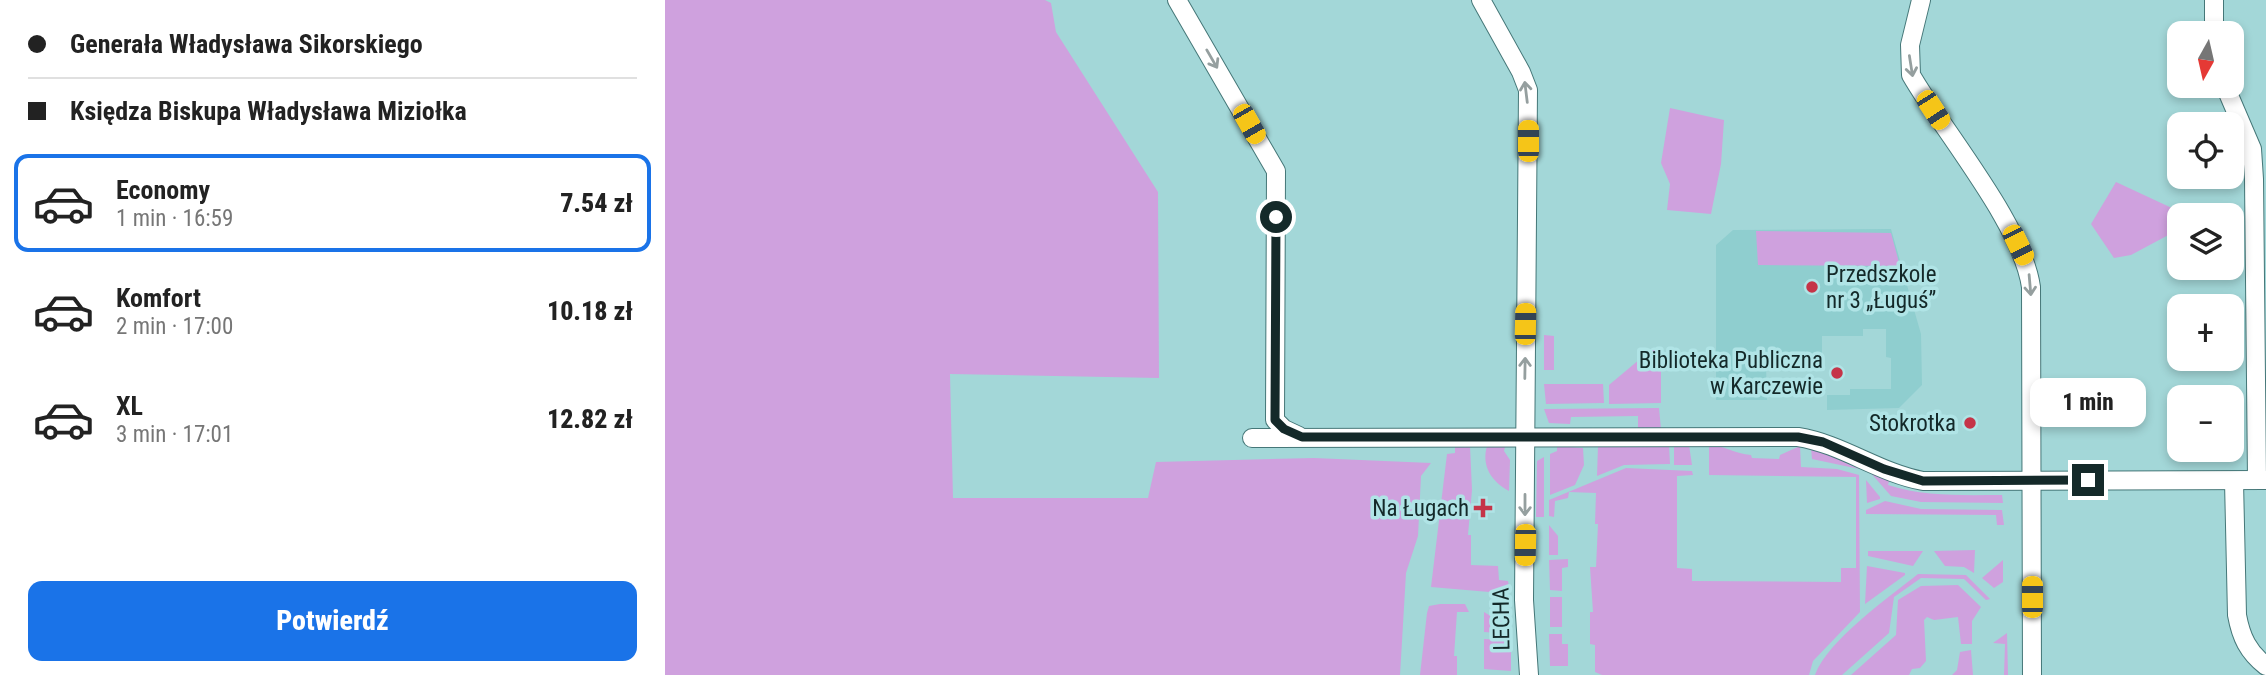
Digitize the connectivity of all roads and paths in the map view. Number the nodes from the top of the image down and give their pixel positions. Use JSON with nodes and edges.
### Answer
{"nodes":[{"id":1,"x":1481,"y":0,"type":"edge"},
{"id":2,"x":1921,"y":0,"type":"edge"},
{"id":3,"x":2214,"y":0,"type":"edge"},
{"id":4,"x":1183,"y":2,"type":"edge"},
{"id":5,"x":2214,"y":21,"type":"edge"},
{"id":6,"x":2230,"y":98,"type":"edge"},
{"id":7,"x":1525,"y":436,"type":"junction"},
{"id":8,"x":1302,"y":437,"type":"junction"},
{"id":9,"x":1252,"y":438,"type":"dead end"},
{"id":10,"x":2261,"y":480,"type":"edge"},
{"id":11,"x":2032,"y":481,"type":"junction"},
{"id":12,"x":2234,"y":481,"type":"junction"},
{"id":13,"x":2266,"y":666,"type":"edge"},
{"id":14,"x":1529,"y":675,"type":"edge"},
{"id":15,"x":2032,"y":675,"type":"edge"}],
"edges":[{"from":7,"to":1,"type":"street","name":"LECHA","one_way":true},
{"from":2,"to":11,"type":"street","one_way":true},
{"from":3,"to":5,"type":"street"},
{"from":4,"to":8,"type":"street","one_way":true},
{"from":6,"to":10,"type":"street"},
{"from":7,"to":8,"type":"street"},
{"from":7,"to":11,"type":"street"},
{"from":7,"to":14,"type":"street","name":"LECHA","one_way":true},
{"from":8,"to":9,"type":"street"},
{"from":10,"to":12,"type":"street"},
{"from":11,"to":12,"type":"street"},
{"from":11,"to":15,"type":"street"},
{"from":12,"to":13,"type":"street"}]}
